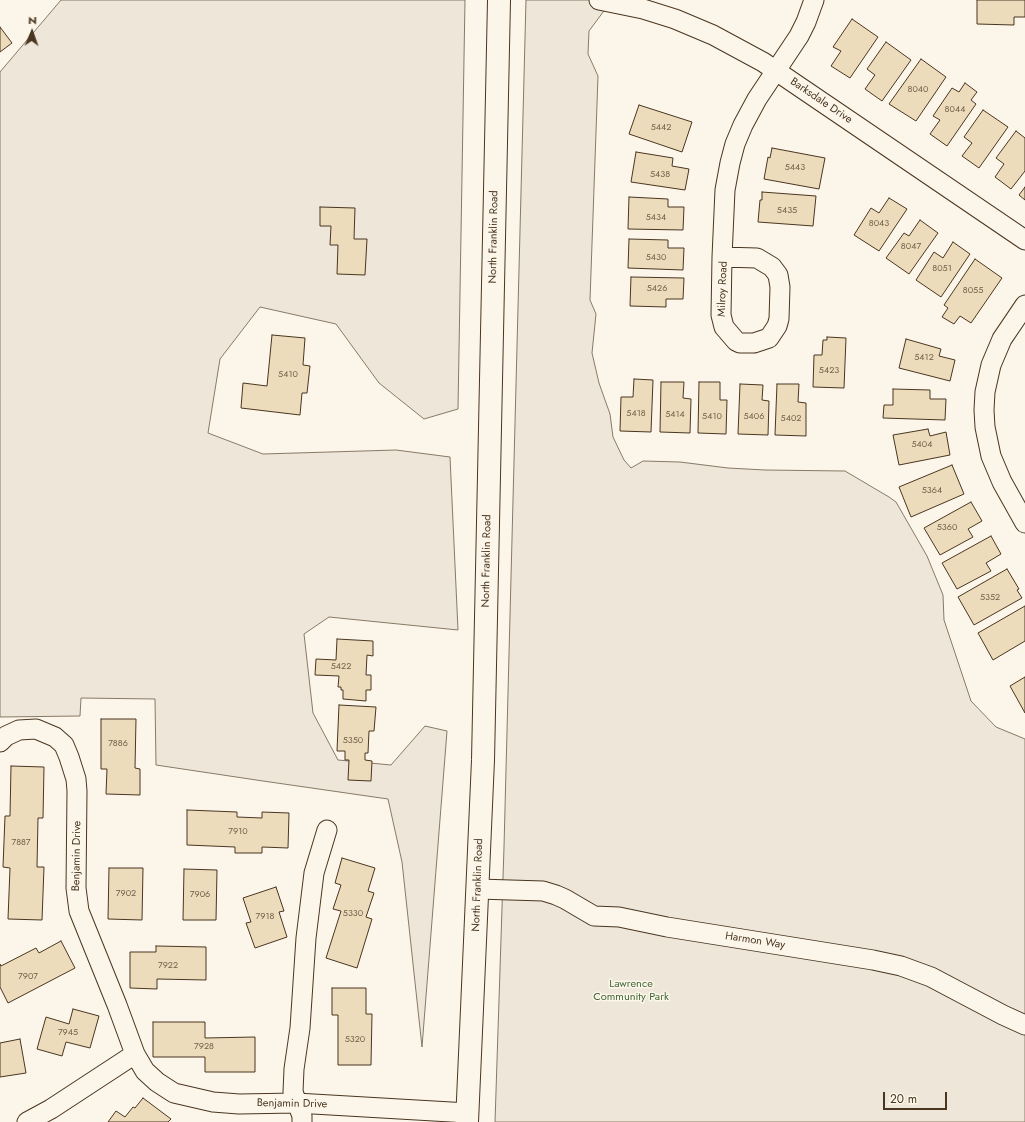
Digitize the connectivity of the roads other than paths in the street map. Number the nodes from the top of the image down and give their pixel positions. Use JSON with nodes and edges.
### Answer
{"nodes":[{"id":1,"x":499,"y":0,"type":"edge"},
{"id":2,"x":599,"y":0,"type":"edge"},
{"id":3,"x":814,"y":0,"type":"edge"},
{"id":4,"x":776,"y":70,"type":"junction"},
{"id":5,"x":1025,"y":240,"type":"edge"},
{"id":6,"x":722,"y":257,"type":"junction"},
{"id":7,"x":1025,"y":305,"type":"edge"},
{"id":8,"x":1025,"y":523,"type":"edge"},
{"id":9,"x":0,"y":742,"type":"edge"},
{"id":10,"x":327,"y":830,"type":"dead end"},
{"id":11,"x":478,"y":889,"type":"junction"},
{"id":12,"x":1025,"y":1025,"type":"edge"},
{"id":13,"x":135,"y":1054,"type":"junction"},
{"id":14,"x":296,"y":1103,"type":"junction"},
{"id":15,"x":468,"y":1118,"type":"edge"},
{"id":16,"x":27,"y":1122,"type":"edge"},
{"id":17,"x":302,"y":1122,"type":"edge"}],
"edges":[{"from":1,"to":11,"type":"main road","name":"North Franklin Road"},
{"from":2,"to":4,"type":"street","name":"Barksdale Drive"},
{"from":3,"to":4,"type":"street"},
{"from":4,"to":5,"type":"street","name":"Barksdale Drive"},
{"from":4,"to":6,"type":"street"},
{"from":6,"to":6,"type":"street","name":"Milroy Road"},
{"from":7,"to":8,"type":"street"},
{"from":9,"to":13,"type":"street","name":"Benjamin Drive"},
{"from":10,"to":14,"type":"street"},
{"from":11,"to":12,"type":"street","name":"Harmon Way"},
{"from":11,"to":15,"type":"main road","name":"North Franklin Road"},
{"from":13,"to":14,"type":"street","name":"Benjamin Drive"},
{"from":13,"to":16,"type":"street"},
{"from":14,"to":15,"type":"street","name":"Benjamin Drive"},
{"from":14,"to":17,"type":"street"}]}
